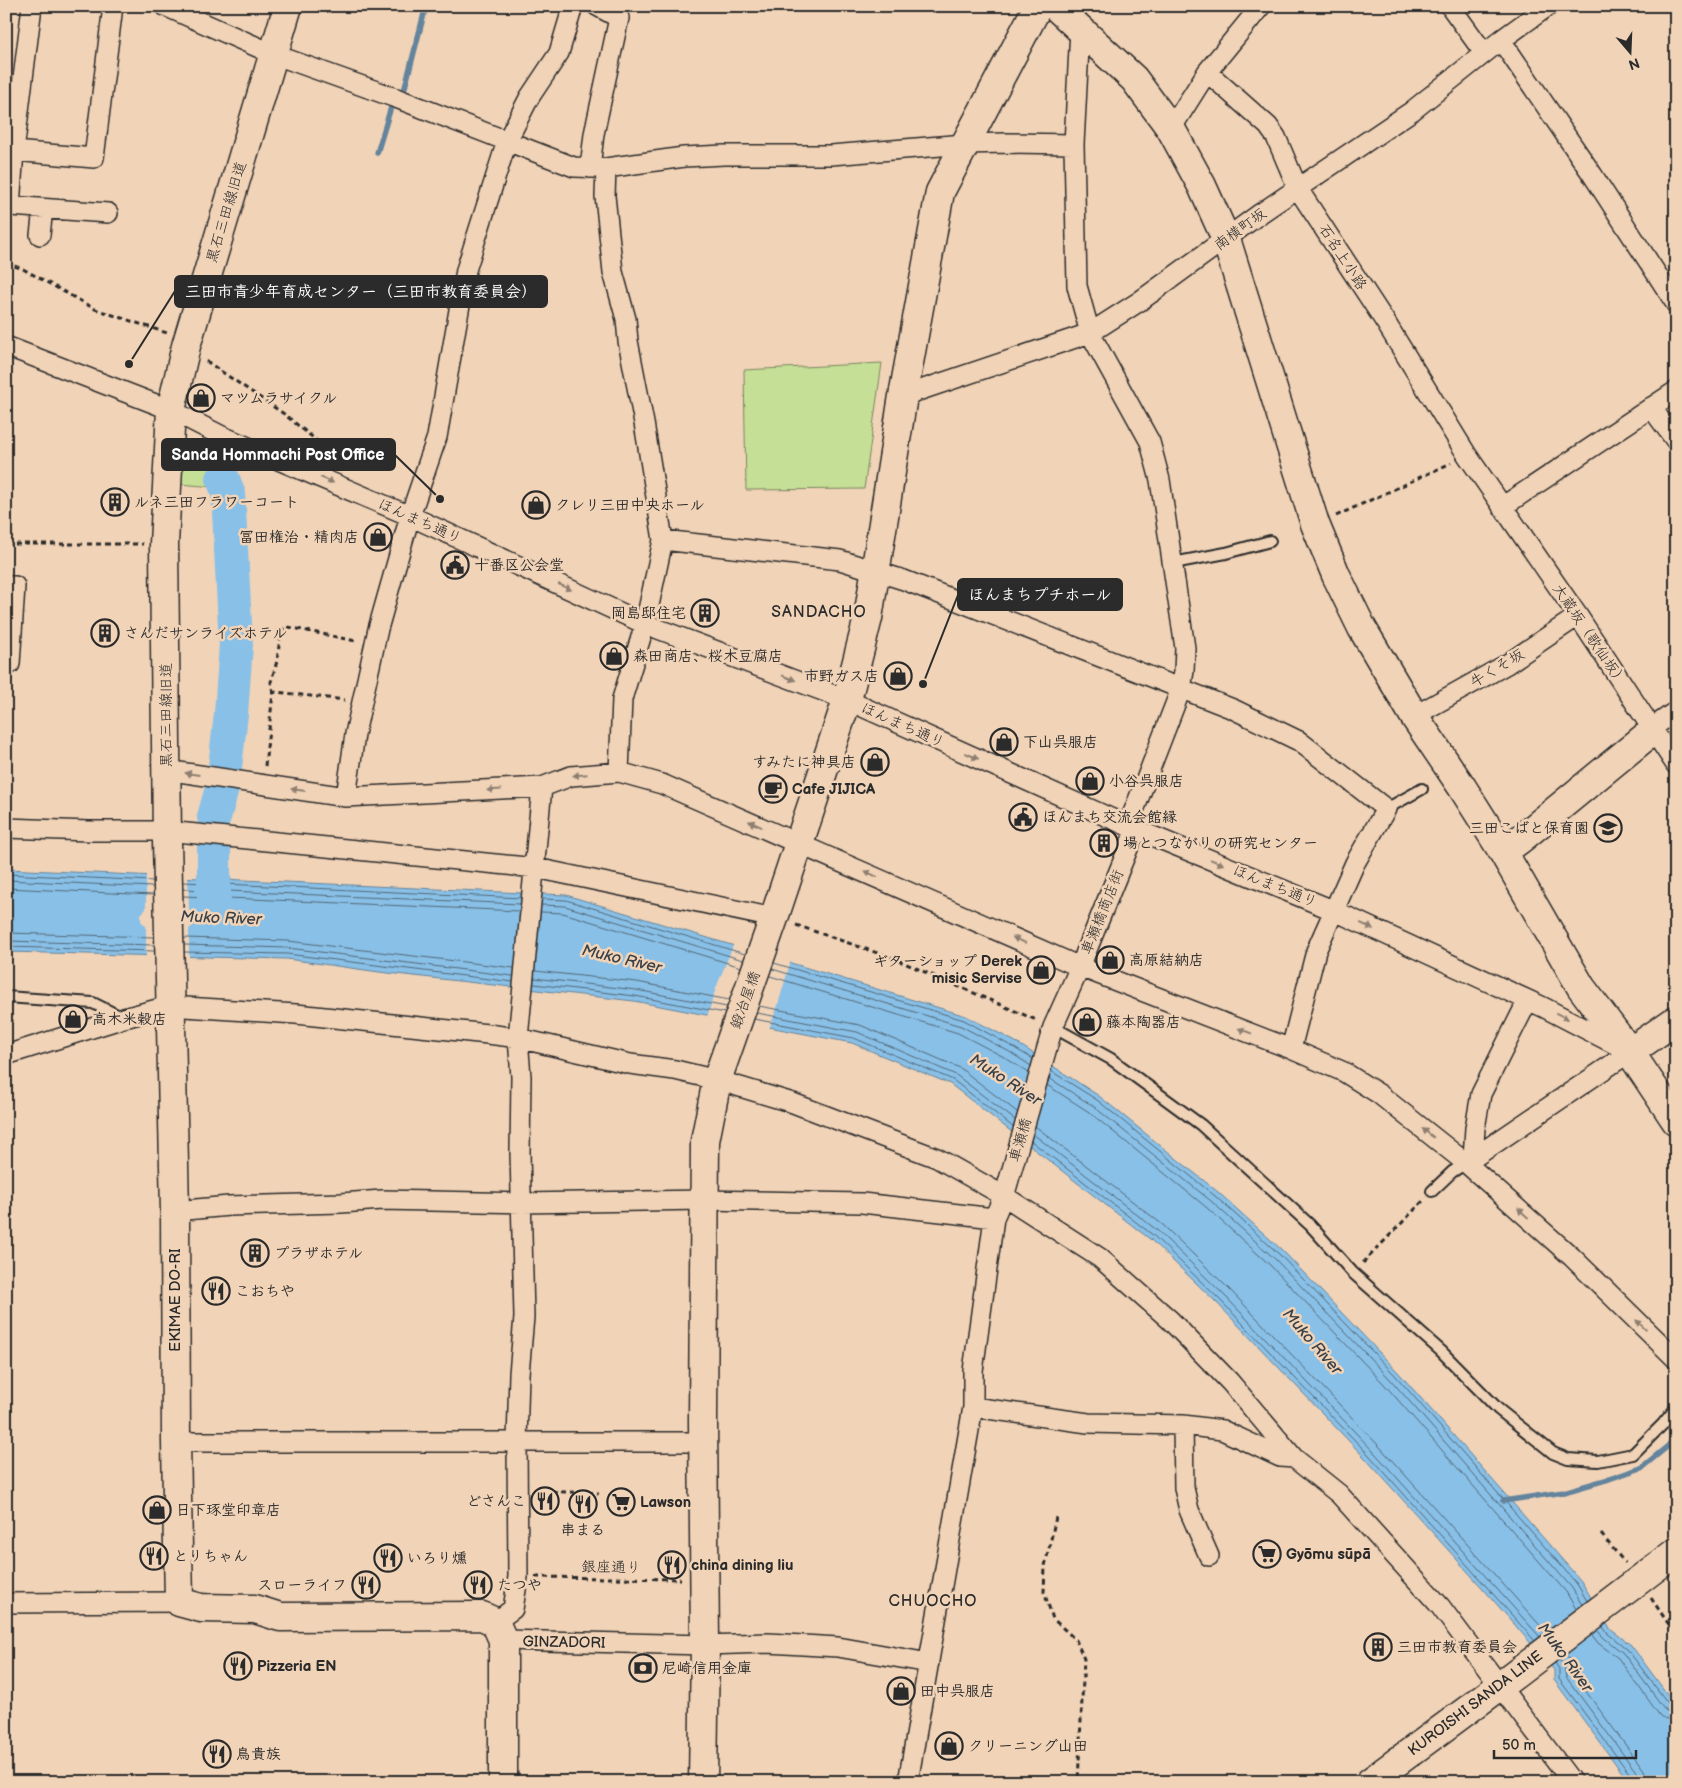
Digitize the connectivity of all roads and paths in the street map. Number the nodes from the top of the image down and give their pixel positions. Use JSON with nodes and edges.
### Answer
{"nodes":[{"id":1,"x":32,"y":6,"type":"edge"},
{"id":2,"x":112,"y":6,"type":"edge"},
{"id":3,"x":164,"y":6,"type":"edge"},
{"id":4,"x":288,"y":6,"type":"edge"},
{"id":5,"x":574,"y":6,"type":"edge"},
{"id":6,"x":597,"y":6,"type":"edge"},
{"id":7,"x":1261,"y":6,"type":"edge"},
{"id":8,"x":1450,"y":6,"type":"edge"},
{"id":9,"x":1548,"y":6,"type":"edge"},
{"id":10,"x":1060,"y":11,"type":"edge"},
{"id":11,"x":1501,"y":40,"type":"junction"},
{"id":12,"x":1484,"y":53,"type":"junction"},
{"id":13,"x":273,"y":54,"type":"junction"},
{"id":14,"x":1207,"y":72,"type":"junction"},
{"id":15,"x":1171,"y":129,"type":"junction"},
{"id":16,"x":507,"y":141,"type":"junction"},
{"id":17,"x":965,"y":144,"type":"junction"},
{"id":18,"x":1074,"y":144,"type":"junction"},
{"id":19,"x":14,"y":151,"type":"junction"},
{"id":20,"x":598,"y":168,"type":"junction"},
{"id":21,"x":1298,"y":188,"type":"junction"},
{"id":22,"x":43,"y":209,"type":"junction"},
{"id":23,"x":108,"y":213,"type":"dead end"},
{"id":24,"x":40,"y":235,"type":"dead end"},
{"id":25,"x":1226,"y":239,"type":"junction"},
{"id":26,"x":1676,"y":304,"type":"edge"},
{"id":27,"x":1090,"y":333,"type":"junction"},
{"id":28,"x":6,"y":346,"type":"edge"},
{"id":29,"x":1676,"y":391,"type":"edge"},
{"id":30,"x":903,"y":396,"type":"junction"},
{"id":31,"x":1651,"y":407,"type":"junction"},
{"id":32,"x":171,"y":410,"type":"junction"},
{"id":33,"x":1676,"y":441,"type":"edge"},
{"id":34,"x":1438,"y":470,"type":"dead end"},
{"id":35,"x":1502,"y":507,"type":"junction"},
{"id":36,"x":410,"y":516,"type":"junction"},
{"id":37,"x":1315,"y":524,"type":"junction"},
{"id":38,"x":664,"y":540,"type":"junction"},
{"id":39,"x":1270,"y":541,"type":"dead end"},
{"id":40,"x":6,"y":544,"type":"edge"},
{"id":41,"x":164,"y":544,"type":"junction"},
{"id":42,"x":1173,"y":563,"type":"junction"},
{"id":43,"x":876,"y":571,"type":"junction"},
{"id":44,"x":6,"y":586,"type":"edge"},
{"id":45,"x":1578,"y":616,"type":"junction"},
{"id":46,"x":645,"y":624,"type":"junction"},
{"id":47,"x":374,"y":645,"type":"junction"},
{"id":48,"x":6,"y":664,"type":"edge"},
{"id":49,"x":1181,"y":689,"type":"junction"},
{"id":50,"x":273,"y":694,"type":"junction"},
{"id":51,"x":847,"y":700,"type":"junction"},
{"id":52,"x":362,"y":702,"type":"junction"},
{"id":53,"x":1676,"y":711,"type":"edge"},
{"id":54,"x":1414,"y":716,"type":"junction"},
{"id":55,"x":1648,"y":733,"type":"junction"},
{"id":56,"x":1673,"y":754,"type":"edge"},
{"id":57,"x":166,"y":770,"type":"junction"},
{"id":58,"x":619,"y":772,"type":"junction"},
{"id":59,"x":263,"y":784,"type":"junction"},
{"id":60,"x":542,"y":788,"type":"junction"},
{"id":61,"x":1422,"y":790,"type":"dead end"},
{"id":62,"x":346,"y":797,"type":"junction"},
{"id":63,"x":1386,"y":809,"type":"junction"},
{"id":64,"x":1132,"y":827,"type":"junction"},
{"id":65,"x":6,"y":828,"type":"edge"},
{"id":66,"x":167,"y":835,"type":"junction"},
{"id":67,"x":800,"y":843,"type":"junction"},
{"id":68,"x":1503,"y":852,"type":"junction"},
{"id":69,"x":535,"y":872,"type":"junction"},
{"id":70,"x":1335,"y":911,"type":"junction"},
{"id":71,"x":773,"y":923,"type":"junction"},
{"id":72,"x":1080,"y":967,"type":"junction"},
{"id":73,"x":6,"y":997,"type":"edge"},
{"id":74,"x":1528,"y":1000,"type":"junction"},
{"id":75,"x":169,"y":1002,"type":"junction"},
{"id":76,"x":124,"y":1018,"type":"junction"},
{"id":77,"x":1676,"y":1020,"type":"edge"},
{"id":78,"x":1052,"y":1030,"type":"junction"},
{"id":79,"x":518,"y":1033,"type":"junction"},
{"id":80,"x":1290,"y":1049,"type":"junction"},
{"id":81,"x":1630,"y":1052,"type":"junction"},
{"id":82,"x":6,"y":1055,"type":"edge"},
{"id":83,"x":718,"y":1076,"type":"junction"},
{"id":84,"x":1676,"y":1121,"type":"edge"},
{"id":85,"x":1470,"y":1161,"type":"junction"},
{"id":86,"x":1432,"y":1191,"type":"joint"},
{"id":87,"x":1005,"y":1193,"type":"junction"},
{"id":88,"x":704,"y":1200,"type":"junction"},
{"id":89,"x":522,"y":1203,"type":"junction"},
{"id":90,"x":175,"y":1211,"type":"junction"},
{"id":91,"x":994,"y":1218,"type":"junction"},
{"id":92,"x":1353,"y":1273,"type":"junction"},
{"id":93,"x":1676,"y":1359,"type":"edge"},
{"id":94,"x":973,"y":1407,"type":"junction"},
{"id":95,"x":1676,"y":1408,"type":"edge"},
{"id":96,"x":1183,"y":1425,"type":"junction"},
{"id":97,"x":176,"y":1442,"type":"junction"},
{"id":98,"x":517,"y":1442,"type":"junction"},
{"id":99,"x":703,"y":1442,"type":"junction"},
{"id":100,"x":1294,"y":1458,"type":"junction"},
{"id":101,"x":518,"y":1491,"type":"junction"},
{"id":102,"x":599,"y":1493,"type":"dead end"},
{"id":103,"x":1056,"y":1517,"type":"dead end"},
{"id":104,"x":1601,"y":1534,"type":"dead end"},
{"id":105,"x":1676,"y":1552,"type":"edge"},
{"id":106,"x":1209,"y":1556,"type":"dead end"},
{"id":107,"x":518,"y":1577,"type":"junction"},
{"id":108,"x":704,"y":1580,"type":"junction"},
{"id":109,"x":1633,"y":1584,"type":"junction"},
{"id":110,"x":179,"y":1602,"type":"junction"},
{"id":111,"x":6,"y":1603,"type":"edge"},
{"id":112,"x":499,"y":1631,"type":"junction"},
{"id":113,"x":1676,"y":1634,"type":"edge"},
{"id":114,"x":705,"y":1645,"type":"junction"},
{"id":115,"x":929,"y":1662,"type":"junction"},
{"id":116,"x":1504,"y":1682,"type":"junction"},
{"id":117,"x":503,"y":1782,"type":"edge"},
{"id":118,"x":704,"y":1782,"type":"edge"},
{"id":119,"x":908,"y":1782,"type":"edge"},
{"id":120,"x":1078,"y":1782,"type":"edge"},
{"id":121,"x":1370,"y":1782,"type":"edge"},
{"id":122,"x":1572,"y":1782,"type":"edge"}],
"edges":[{"from":1,"to":19,"type":"street"},
{"from":2,"to":19,"type":"street"},
{"from":3,"to":13,"type":"street"},
{"from":4,"to":13,"type":"street","name":"黒石三田線旧道"},
{"from":5,"to":16,"type":"street"},
{"from":6,"to":20,"type":"street"},
{"from":7,"to":14,"type":"street"},
{"from":8,"to":12,"type":"street"},
{"from":9,"to":11,"type":"street","name":"南横町坂"},
{"from":10,"to":15,"type":"street"},
{"from":10,"to":17,"type":"street","name":"鍛冶屋橋"},
{"from":10,"to":18,"type":"street","name":"車瀬橋商店街"},
{"from":11,"to":12,"type":"street","name":"南横町坂"},
{"from":11,"to":26,"type":"street"},
{"from":12,"to":21,"type":"street","name":"南横町坂"},
{"from":13,"to":16,"type":"street"},
{"from":13,"to":32,"type":"street","name":"黒石三田線旧道"},
{"from":14,"to":15,"type":"street"},
{"from":14,"to":21,"type":"street","name":"石名上小路"},
{"from":15,"to":25,"type":"street"},
{"from":16,"to":20,"type":"street"},
{"from":16,"to":36,"type":"street"},
{"from":17,"to":18,"type":"street"},
{"from":17,"to":20,"type":"street"},
{"from":17,"to":30,"type":"street","name":"鍛冶屋橋"},
{"from":18,"to":27,"type":"street","name":"車瀬橋商店街"},
{"from":19,"to":22,"type":"street"},
{"from":20,"to":38,"type":"street"},
{"from":21,"to":25,"type":"street","name":"南横町坂"},
{"from":21,"to":35,"type":"street","name":"石名上小路"},
{"from":22,"to":23,"type":"street"},
{"from":22,"to":24,"type":"street"},
{"from":25,"to":27,"type":"street","name":"南横町坂"},
{"from":25,"to":37,"type":"street"},
{"from":27,"to":30,"type":"street","name":"南横町坂"},
{"from":27,"to":42,"type":"street","name":"車瀬橋商店街"},
{"from":28,"to":32,"type":"street","name":"ほんまち通り"},
{"from":29,"to":31,"type":"street"},
{"from":30,"to":43,"type":"street","name":"鍛冶屋橋"},
{"from":31,"to":33,"type":"street"},
{"from":31,"to":35,"type":"street"},
{"from":32,"to":36,"type":"street","name":"ほんまち通り","one_way":true},
{"from":32,"to":41,"type":"street","name":"黒石三田線旧道"},
{"from":34,"to":37,"type":"path"},
{"from":35,"to":45,"type":"street","name":"大蔵坂（歌仙坂）"},
{"from":36,"to":46,"type":"street","name":"ほんまち通り","one_way":true},
{"from":36,"to":47,"type":"street"},
{"from":37,"to":54,"type":"street"},
{"from":38,"to":43,"type":"street"},
{"from":38,"to":46,"type":"street"},
{"from":39,"to":42,"type":"lane"},
{"from":40,"to":41,"type":"path"},
{"from":41,"to":57,"type":"street","name":"黒石三田線旧道"},
{"from":42,"to":49,"type":"street","name":"車瀬橋商店街"},
{"from":43,"to":49,"type":"street"},
{"from":43,"to":51,"type":"street","name":"鍛冶屋橋"},
{"from":44,"to":48,"type":"street"},
{"from":45,"to":54,"type":"street","name":"牛くそ坂"},
{"from":45,"to":55,"type":"street","name":"大蔵坂（歌仙坂）"},
{"from":46,"to":51,"type":"street","name":"ほんまち通り","one_way":true},
{"from":46,"to":58,"type":"street"},
{"from":47,"to":50,"type":"path"},
{"from":47,"to":52,"type":"street"},
{"from":49,"to":63,"type":"street"},
{"from":49,"to":64,"type":"street","name":"車瀬橋商店街"},
{"from":50,"to":52,"type":"path"},
{"from":50,"to":59,"type":"path"},
{"from":51,"to":64,"type":"street","name":"ほんまち通り","one_way":true},
{"from":51,"to":67,"type":"street","name":"鍛冶屋橋"},
{"from":52,"to":62,"type":"street"},
{"from":53,"to":55,"type":"street"},
{"from":54,"to":68,"type":"street"},
{"from":55,"to":56,"type":"street","name":"大蔵坂（歌仙坂）"},
{"from":55,"to":68,"type":"street"},
{"from":59,"to":57,"type":"street","one_way":true},
{"from":57,"to":66,"type":"street","name":"黒石三田線旧道"},
{"from":58,"to":60,"type":"street","one_way":true},
{"from":67,"to":58,"type":"street","one_way":true},
{"from":62,"to":59,"type":"street","one_way":true},
{"from":60,"to":62,"type":"street","one_way":true},
{"from":60,"to":69,"type":"street"},
{"from":61,"to":63,"type":"lane"},
{"from":63,"to":70,"type":"street"},
{"from":64,"to":70,"type":"street","name":"ほんまち通り","one_way":true},
{"from":64,"to":72,"type":"street","name":"車瀬橋商店街"},
{"from":65,"to":66,"type":"street"},
{"from":66,"to":69,"type":"street"},
{"from":66,"to":75,"type":"street","name":"黒石三田線旧道"},
{"from":67,"to":71,"type":"street","name":"鍛冶屋橋"},
{"from":72,"to":67,"type":"street","one_way":true},
{"from":68,"to":81,"type":"street"},
{"from":69,"to":71,"type":"street"},
{"from":69,"to":79,"type":"street"},
{"from":70,"to":74,"type":"street","name":"ほんまち通り","one_way":true},
{"from":70,"to":80,"type":"street"},
{"from":71,"to":78,"type":"path"},
{"from":71,"to":83,"type":"street","name":"鍛冶屋橋"},
{"from":72,"to":78,"type":"street","name":"車瀬橋商店街"},
{"from":80,"to":72,"type":"street","one_way":true},
{"from":73,"to":76,"type":"lane"},
{"from":74,"to":81,"type":"street","name":"ほんまち通り","one_way":true},
{"from":74,"to":85,"type":"street"},
{"from":75,"to":76,"type":"street"},
{"from":75,"to":79,"type":"street"},
{"from":75,"to":90,"type":"street","name":"EKIMAE DO-RI"},
{"from":76,"to":82,"type":"street"},
{"from":77,"to":81,"type":"street"},
{"from":78,"to":87,"type":"street","name":"車瀬橋"},
{"from":78,"to":92,"type":"lane"},
{"from":79,"to":83,"type":"street"},
{"from":79,"to":89,"type":"street"},
{"from":85,"to":80,"type":"street","one_way":true},
{"from":81,"to":84,"type":"street"},
{"from":81,"to":85,"type":"street"},
{"from":83,"to":87,"type":"street"},
{"from":83,"to":88,"type":"street","name":"鍛冶屋橋"},
{"from":85,"to":86,"type":"lane"},
{"from":93,"to":85,"type":"street","one_way":true},
{"from":86,"to":92,"type":"path"},
{"from":87,"to":91,"type":"street","name":"車瀬橋"},
{"from":87,"to":100,"type":"street"},
{"from":88,"to":89,"type":"street"},
{"from":88,"to":91,"type":"street"},
{"from":88,"to":99,"type":"street","name":"鍛冶屋橋"},
{"from":89,"to":90,"type":"street"},
{"from":89,"to":98,"type":"street"},
{"from":90,"to":97,"type":"street","name":"EKIMAE DO-RI"},
{"from":91,"to":94,"type":"street","name":"車瀬橋"},
{"from":92,"to":95,"type":"lane"},
{"from":94,"to":96,"type":"street"},
{"from":94,"to":115,"type":"street","name":"車瀬橋"},
{"from":96,"to":100,"type":"street"},
{"from":96,"to":106,"type":"street"},
{"from":97,"to":98,"type":"street"},
{"from":97,"to":110,"type":"street","name":"EKIMAE DO-RI"},
{"from":98,"to":99,"type":"street"},
{"from":98,"to":101,"type":"street"},
{"from":99,"to":108,"type":"street","name":"鍛冶屋橋"},
{"from":100,"to":116,"type":"street"},
{"from":101,"to":102,"type":"path"},
{"from":101,"to":107,"type":"street"},
{"from":103,"to":120,"type":"path"},
{"from":104,"to":109,"type":"path"},
{"from":105,"to":109,"type":"street","name":"KUROISHI SANDA LINE"},
{"from":107,"to":108,"type":"path","name":"銀座通り"},
{"from":107,"to":112,"type":"street"},
{"from":108,"to":114,"type":"street","name":"鍛冶屋橋"},
{"from":109,"to":113,"type":"path"},
{"from":109,"to":116,"type":"street","name":"KUROISHI SANDA LINE"},
{"from":110,"to":111,"type":"street"},
{"from":110,"to":112,"type":"street"},
{"from":112,"to":114,"type":"street","name":"GINZADORI"},
{"from":112,"to":117,"type":"street","name":"GINZADORI"},
{"from":114,"to":115,"type":"street","name":"GINZADORI"},
{"from":114,"to":118,"type":"street","name":"鍛冶屋橋"},
{"from":115,"to":119,"type":"street","name":"車瀬橋"},
{"from":116,"to":121,"type":"street","name":"KUROISHI SANDA LINE"},
{"from":116,"to":122,"type":"street"}]}
